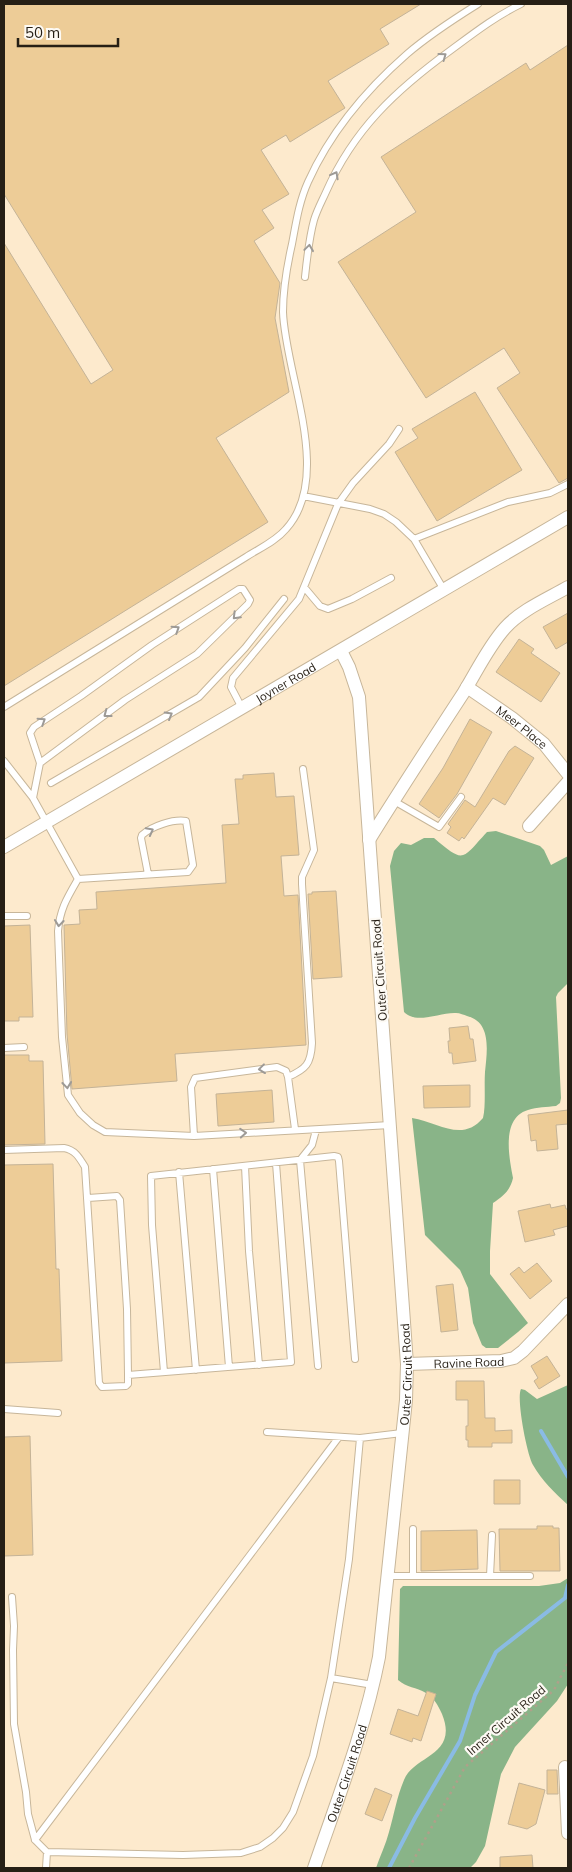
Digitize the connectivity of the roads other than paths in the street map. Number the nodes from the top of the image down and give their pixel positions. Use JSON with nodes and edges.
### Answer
{"nodes":[{"id":1,"x":478,"y":4,"type":"edge"},
{"id":2,"x":521,"y":4,"type":"edge"},
{"id":3,"x":306,"y":277,"type":"dead end"},
{"id":4,"x":399,"y":429,"type":"dead end"},
{"id":5,"x":568,"y":484,"type":"edge"},
{"id":6,"x":303,"y":496,"type":"junction"},
{"id":7,"x":338,"y":504,"type":"junction"},
{"id":8,"x":568,"y":517,"type":"edge"},
{"id":9,"x":414,"y":539,"type":"junction"},
{"id":10,"x":391,"y":578,"type":"dead end"},
{"id":11,"x":304,"y":587,"type":"junction"},
{"id":12,"x":568,"y":588,"type":"edge"},
{"id":13,"x":444,"y":590,"type":"junction"},
{"id":14,"x":284,"y":599,"type":"dead end"},
{"id":15,"x":341,"y":651,"type":"junction"},
{"id":16,"x":467,"y":687,"type":"junction"},
{"id":17,"x":4,"y":707,"type":"edge"},
{"id":18,"x":242,"y":708,"type":"junction"},
{"id":19,"x":4,"y":761,"type":"edge"},
{"id":20,"x":40,"y":763,"type":"junction"},
{"id":21,"x":303,"y":769,"type":"dead end"},
{"id":22,"x":568,"y":774,"type":"edge"},
{"id":23,"x":568,"y":782,"type":"edge"},
{"id":24,"x":50,"y":783,"type":"dead end"},
{"id":25,"x":461,"y":797,"type":"dead end"},
{"id":26,"x":33,"y":798,"type":"junction"},
{"id":27,"x":394,"y":801,"type":"junction"},
{"id":28,"x":46,"y":822,"type":"junction"},
{"id":29,"x":529,"y":826,"type":"dead end"},
{"id":30,"x":369,"y":840,"type":"junction"},
{"id":31,"x":4,"y":847,"type":"edge"},
{"id":32,"x":148,"y":874,"type":"junction"},
{"id":33,"x":78,"y":879,"type":"junction"},
{"id":34,"x":4,"y":916,"type":"edge"},
{"id":35,"x":27,"y":916,"type":"dead end"},
{"id":36,"x":24,"y":1047,"type":"dead end"},
{"id":37,"x":4,"y":1048,"type":"edge"},
{"id":38,"x":288,"y":1077,"type":"junction"},
{"id":39,"x":390,"y":1125,"type":"junction"},
{"id":40,"x":295,"y":1129,"type":"junction"},
{"id":41,"x":316,"y":1130,"type":"junction"},
{"id":42,"x":194,"y":1136,"type":"junction"},
{"id":43,"x":4,"y":1150,"type":"edge"},
{"id":44,"x":300,"y":1160,"type":"junction"},
{"id":45,"x":276,"y":1162,"type":"junction"},
{"id":46,"x":245,"y":1166,"type":"junction"},
{"id":47,"x":213,"y":1169,"type":"junction"},
{"id":48,"x":179,"y":1172,"type":"junction"},
{"id":49,"x":88,"y":1198,"type":"junction"},
{"id":50,"x":568,"y":1304,"type":"edge"},
{"id":51,"x":355,"y":1359,"type":"dead end"},
{"id":52,"x":407,"y":1364,"type":"junction"},
{"id":53,"x":259,"y":1365,"type":"junction"},
{"id":54,"x":318,"y":1366,"type":"dead end"},
{"id":55,"x":228,"y":1367,"type":"junction"},
{"id":56,"x":196,"y":1370,"type":"junction"},
{"id":57,"x":164,"y":1372,"type":"junction"},
{"id":58,"x":128,"y":1375,"type":"junction"},
{"id":59,"x":4,"y":1409,"type":"edge"},
{"id":60,"x":58,"y":1413,"type":"dead end"},
{"id":61,"x":267,"y":1432,"type":"dead end"},
{"id":62,"x":402,"y":1432,"type":"junction"},
{"id":63,"x":339,"y":1437,"type":"junction"},
{"id":64,"x":360,"y":1438,"type":"junction"},
{"id":65,"x":414,"y":1529,"type":"dead end"},
{"id":66,"x":492,"y":1535,"type":"dead end"},
{"id":67,"x":388,"y":1576,"type":"junction"},
{"id":68,"x":413,"y":1576,"type":"junction"},
{"id":69,"x":490,"y":1576,"type":"junction"},
{"id":70,"x":530,"y":1576,"type":"dead end"},
{"id":71,"x":12,"y":1597,"type":"dead end"},
{"id":72,"x":331,"y":1678,"type":"junction"},
{"id":73,"x":373,"y":1685,"type":"junction"},
{"id":74,"x":565,"y":1767,"type":"dead end"},
{"id":75,"x":568,"y":1833,"type":"edge"},
{"id":76,"x":36,"y":1840,"type":"junction"},
{"id":77,"x":47,"y":1852,"type":"junction"},
{"id":78,"x":46,"y":1868,"type":"edge"},
{"id":79,"x":314,"y":1868,"type":"edge"}],
"edges":[{"from":1,"to":6,"type":"lane"},
{"from":3,"to":2,"type":"lane","one_way":true},
{"from":4,"to":7,"type":"lane"},
{"from":5,"to":9,"type":"lane"},
{"from":6,"to":7,"type":"lane"},
{"from":6,"to":17,"type":"lane"},
{"from":7,"to":9,"type":"lane"},
{"from":7,"to":11,"type":"lane"},
{"from":8,"to":13,"type":"street","name":"Joyner Road"},
{"from":9,"to":13,"type":"lane"},
{"from":10,"to":11,"type":"lane"},
{"from":11,"to":18,"type":"lane"},
{"from":12,"to":16,"type":"street"},
{"from":13,"to":15,"type":"street","name":"Joyner Road"},
{"from":24,"to":14,"type":"lane","one_way":true},
{"from":15,"to":18,"type":"street","name":"Joyner Road"},
{"from":15,"to":30,"type":"street","name":"Outer Circuit Road"},
{"from":16,"to":22,"type":"street","name":"Meer Place"},
{"from":16,"to":27,"type":"street"},
{"from":18,"to":28,"type":"street","name":"Joyner Road"},
{"from":19,"to":26,"type":"lane"},
{"from":20,"to":20,"type":"lane","one_way":true},
{"from":20,"to":26,"type":"lane"},
{"from":21,"to":38,"type":"lane"},
{"from":23,"to":29,"type":"street"},
{"from":25,"to":27,"type":"lane"},
{"from":26,"to":28,"type":"lane"},
{"from":27,"to":30,"type":"street"},
{"from":28,"to":31,"type":"street","name":"Joyner Road"},
{"from":28,"to":33,"type":"lane"},
{"from":30,"to":39,"type":"street","name":"Outer Circuit Road"},
{"from":32,"to":32,"type":"lane","one_way":true},
{"from":32,"to":33,"type":"lane"},
{"from":33,"to":42,"type":"lane","one_way":true},
{"from":34,"to":35,"type":"lane"},
{"from":36,"to":37,"type":"lane"},
{"from":38,"to":40,"type":"lane"},
{"from":38,"to":42,"type":"lane","one_way":true},
{"from":39,"to":41,"type":"lane"},
{"from":39,"to":52,"type":"street","name":"Outer Circuit Road"},
{"from":40,"to":41,"type":"lane"},
{"from":42,"to":40,"type":"lane","one_way":true},
{"from":41,"to":44,"type":"lane"},
{"from":43,"to":49,"type":"lane"},
{"from":44,"to":45,"type":"lane"},
{"from":44,"to":51,"type":"lane"},
{"from":44,"to":54,"type":"lane"},
{"from":45,"to":46,"type":"lane"},
{"from":45,"to":53,"type":"lane"},
{"from":46,"to":47,"type":"lane"},
{"from":46,"to":53,"type":"lane"},
{"from":47,"to":48,"type":"lane"},
{"from":47,"to":55,"type":"lane"},
{"from":48,"to":56,"type":"lane"},
{"from":48,"to":57,"type":"lane"},
{"from":49,"to":58,"type":"lane"},
{"from":49,"to":58,"type":"lane"},
{"from":50,"to":52,"type":"street","name":"Ravine Road"},
{"from":52,"to":62,"type":"street","name":"Outer Circuit Road"},
{"from":53,"to":55,"type":"lane"},
{"from":55,"to":56,"type":"lane"},
{"from":56,"to":57,"type":"lane"},
{"from":57,"to":58,"type":"lane"},
{"from":59,"to":60,"type":"lane"},
{"from":61,"to":63,"type":"lane"},
{"from":62,"to":64,"type":"lane"},
{"from":62,"to":67,"type":"street","name":"Outer Circuit Road"},
{"from":63,"to":64,"type":"lane"},
{"from":63,"to":76,"type":"lane"},
{"from":64,"to":72,"type":"lane"},
{"from":65,"to":68,"type":"lane"},
{"from":66,"to":69,"type":"lane"},
{"from":67,"to":68,"type":"lane"},
{"from":67,"to":73,"type":"street","name":"Outer Circuit Road"},
{"from":68,"to":69,"type":"lane"},
{"from":69,"to":70,"type":"lane"},
{"from":71,"to":76,"type":"lane"},
{"from":72,"to":73,"type":"lane"},
{"from":72,"to":77,"type":"lane"},
{"from":73,"to":79,"type":"street","name":"Outer Circuit Road"},
{"from":74,"to":75,"type":"street"},
{"from":76,"to":77,"type":"lane"},
{"from":77,"to":78,"type":"lane"}]}
